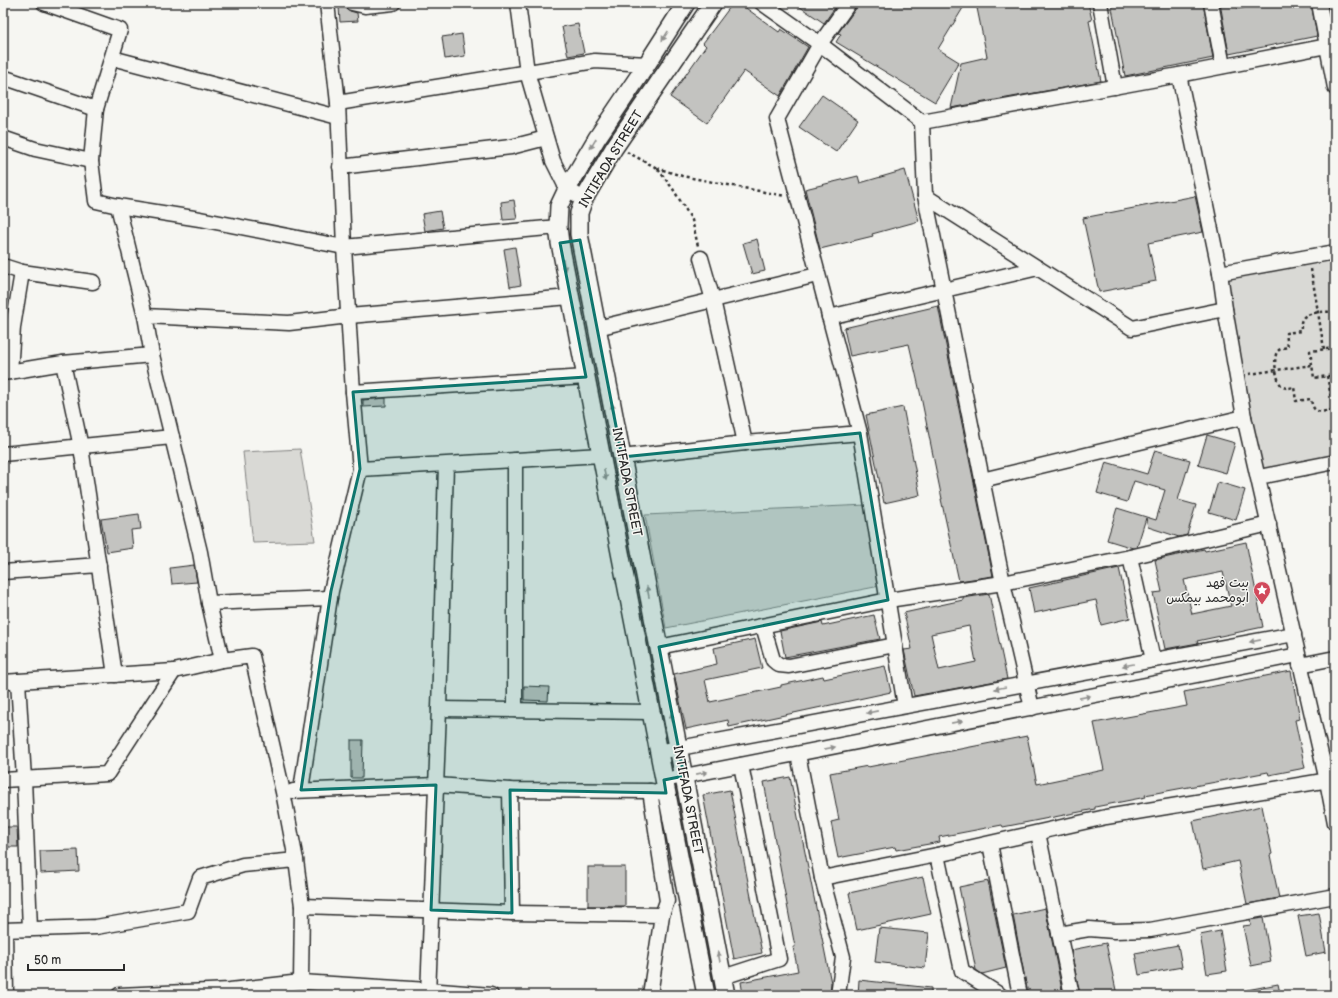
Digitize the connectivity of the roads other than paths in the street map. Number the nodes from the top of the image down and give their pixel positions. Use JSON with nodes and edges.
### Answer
{"nodes":[{"id":1,"x":44,"y":3,"type":"edge"},
{"id":2,"x":327,"y":3,"type":"edge"},
{"id":3,"x":352,"y":3,"type":"edge"},
{"id":4,"x":393,"y":3,"type":"edge"},
{"id":5,"x":518,"y":3,"type":"edge"},
{"id":6,"x":686,"y":3,"type":"edge"},
{"id":7,"x":713,"y":3,"type":"edge"},
{"id":8,"x":762,"y":3,"type":"edge"},
{"id":9,"x":849,"y":3,"type":"edge"},
{"id":10,"x":1100,"y":3,"type":"edge"},
{"id":11,"x":1211,"y":3,"type":"edge"},
{"id":12,"x":1319,"y":3,"type":"edge"},
{"id":13,"x":820,"y":44,"type":"junction"},
{"id":14,"x":1327,"y":46,"type":"junction"},
{"id":15,"x":112,"y":58,"type":"junction"},
{"id":16,"x":647,"y":64,"type":"junction"},
{"id":17,"x":1223,"y":66,"type":"junction"},
{"id":18,"x":527,"y":72,"type":"junction"},
{"id":19,"x":1180,"y":75,"type":"junction"},
{"id":20,"x":3,"y":77,"type":"edge"},
{"id":21,"x":1115,"y":87,"type":"junction"},
{"id":22,"x":1335,"y":88,"type":"edge"},
{"id":23,"x":96,"y":109,"type":"junction"},
{"id":24,"x":338,"y":110,"type":"junction"},
{"id":25,"x":922,"y":122,"type":"junction"},
{"id":26,"x":3,"y":138,"type":"edge"},
{"id":27,"x":546,"y":138,"type":"junction"},
{"id":28,"x":91,"y":161,"type":"junction"},
{"id":29,"x":340,"y":167,"type":"junction"},
{"id":30,"x":567,"y":189,"type":"junction"},
{"id":31,"x":926,"y":196,"type":"junction"},
{"id":32,"x":584,"y":199,"type":"junction"},
{"id":33,"x":118,"y":206,"type":"junction"},
{"id":34,"x":559,"y":235,"type":"junction"},
{"id":35,"x":580,"y":240,"type":"junction"},
{"id":36,"x":344,"y":247,"type":"junction"},
{"id":37,"x":1335,"y":252,"type":"edge"},
{"id":38,"x":701,"y":258,"type":"road end"},
{"id":39,"x":3,"y":266,"type":"edge"},
{"id":40,"x":1038,"y":268,"type":"junction"},
{"id":41,"x":22,"y":272,"type":"junction"},
{"id":42,"x":1220,"y":273,"type":"junction"},
{"id":43,"x":817,"y":275,"type":"junction"},
{"id":44,"x":93,"y":282,"type":"dead end"},
{"id":45,"x":944,"y":290,"type":"junction"},
{"id":46,"x":570,"y":297,"type":"junction"},
{"id":47,"x":713,"y":300,"type":"junction"},
{"id":48,"x":1225,"y":309,"type":"junction"},
{"id":49,"x":145,"y":316,"type":"junction"},
{"id":50,"x":349,"y":316,"type":"junction"},
{"id":51,"x":829,"y":317,"type":"junction"},
{"id":52,"x":8,"y":326,"type":"edge"},
{"id":53,"x":597,"y":328,"type":"junction"},
{"id":54,"x":152,"y":354,"type":"junction"},
{"id":55,"x":63,"y":363,"type":"junction"},
{"id":56,"x":6,"y":372,"type":"edge"},
{"id":57,"x":586,"y":377,"type":"junction"},
{"id":58,"x":353,"y":392,"type":"junction"},
{"id":59,"x":1244,"y":418,"type":"junction"},
{"id":60,"x":860,"y":433,"type":"junction"},
{"id":61,"x":172,"y":437,"type":"junction"},
{"id":62,"x":745,"y":443,"type":"junction"},
{"id":63,"x":81,"y":447,"type":"junction"},
{"id":64,"x":3,"y":454,"type":"edge"},
{"id":65,"x":601,"y":455,"type":"junction"},
{"id":66,"x":622,"y":457,"type":"junction"},
{"id":67,"x":515,"y":460,"type":"junction"},
{"id":68,"x":1335,"y":462,"type":"edge"},
{"id":69,"x":446,"y":465,"type":"junction"},
{"id":70,"x":360,"y":469,"type":"junction"},
{"id":71,"x":1259,"y":477,"type":"junction"},
{"id":72,"x":982,"y":480,"type":"junction"},
{"id":73,"x":1269,"y":524,"type":"junction"},
{"id":74,"x":1130,"y":557,"type":"junction"},
{"id":75,"x":99,"y":565,"type":"junction"},
{"id":76,"x":3,"y":572,"type":"edge"},
{"id":77,"x":1003,"y":583,"type":"junction"},
{"id":78,"x":330,"y":598,"type":"junction"},
{"id":79,"x":888,"y":600,"type":"junction"},
{"id":80,"x":209,"y":603,"type":"junction"},
{"id":81,"x":763,"y":626,"type":"junction"},
{"id":82,"x":1294,"y":634,"type":"junction"},
{"id":83,"x":895,"y":645,"type":"junction"},
{"id":84,"x":658,"y":647,"type":"junction"},
{"id":85,"x":1335,"y":658,"type":"edge"},
{"id":86,"x":222,"y":660,"type":"junction"},
{"id":87,"x":1153,"y":660,"type":"junction"},
{"id":88,"x":1299,"y":660,"type":"junction"},
{"id":89,"x":174,"y":672,"type":"junction"},
{"id":90,"x":115,"y":675,"type":"junction"},
{"id":91,"x":18,"y":681,"type":"junction"},
{"id":92,"x":3,"y":682,"type":"edge"},
{"id":93,"x":1025,"y":683,"type":"junction"},
{"id":94,"x":905,"y":706,"type":"junction"},
{"id":95,"x":1032,"y":708,"type":"junction"},
{"id":96,"x":439,"y":709,"type":"junction"},
{"id":97,"x":515,"y":710,"type":"junction"},
{"id":98,"x":650,"y":712,"type":"junction"},
{"id":99,"x":678,"y":748,"type":"junction"},
{"id":100,"x":658,"y":752,"type":"junction"},
{"id":101,"x":798,"y":754,"type":"junction"},
{"id":102,"x":741,"y":765,"type":"junction"},
{"id":103,"x":684,"y":776,"type":"junction"},
{"id":104,"x":24,"y":779,"type":"junction"},
{"id":105,"x":3,"y":780,"type":"edge"},
{"id":106,"x":1331,"y":780,"type":"edge"},
{"id":107,"x":436,"y":785,"type":"junction"},
{"id":108,"x":660,"y":788,"type":"junction"},
{"id":109,"x":301,"y":790,"type":"junction"},
{"id":110,"x":510,"y":790,"type":"junction"},
{"id":111,"x":283,"y":792,"type":"junction"},
{"id":112,"x":1335,"y":823,"type":"edge"},
{"id":113,"x":1038,"y":833,"type":"junction"},
{"id":114,"x":990,"y":844,"type":"junction"},
{"id":115,"x":937,"y":855,"type":"junction"},
{"id":116,"x":296,"y":860,"type":"junction"},
{"id":117,"x":822,"y":878,"type":"junction"},
{"id":118,"x":1335,"y":896,"type":"edge"},
{"id":119,"x":302,"y":906,"type":"junction"},
{"id":120,"x":431,"y":910,"type":"junction"},
{"id":121,"x":512,"y":913,"type":"junction"},
{"id":122,"x":662,"y":915,"type":"junction"},
{"id":123,"x":30,"y":929,"type":"junction"},
{"id":124,"x":4,"y":930,"type":"edge"},
{"id":125,"x":1059,"y":934,"type":"junction"},
{"id":126,"x":723,"y":977,"type":"junction"},
{"id":127,"x":301,"y":982,"type":"junction"},
{"id":128,"x":982,"y":990,"type":"edge"},
{"id":129,"x":230,"y":992,"type":"edge"},
{"id":130,"x":428,"y":992,"type":"edge"},
{"id":131,"x":6,"y":995,"type":"edge"},
{"id":132,"x":119,"y":995,"type":"edge"},
{"id":133,"x":491,"y":995,"type":"edge"},
{"id":134,"x":650,"y":995,"type":"edge"},
{"id":135,"x":706,"y":995,"type":"edge"},
{"id":136,"x":726,"y":995,"type":"edge"},
{"id":137,"x":838,"y":995,"type":"edge"},
{"id":138,"x":1000,"y":995,"type":"edge"},
{"id":139,"x":1020,"y":995,"type":"edge"},
{"id":140,"x":1072,"y":995,"type":"edge"}],
"edges":[{"from":1,"to":15,"type":"street"},
{"from":2,"to":24,"type":"street"},
{"from":3,"to":4,"type":"street"},
{"from":5,"to":18,"type":"street"},
{"from":6,"to":16,"type":"main road","name":"INTIFADA STREET","one_way":true},
{"from":7,"to":32,"type":"main road","name":"INTIFADA STREET"},
{"from":8,"to":13,"type":"street"},
{"from":9,"to":13,"type":"street"},
{"from":10,"to":21,"type":"street"},
{"from":11,"to":17,"type":"street"},
{"from":12,"to":14,"type":"street"},
{"from":13,"to":25,"type":"street"},
{"from":13,"to":43,"type":"street"},
{"from":14,"to":17,"type":"street"},
{"from":14,"to":22,"type":"street"},
{"from":15,"to":23,"type":"street"},
{"from":15,"to":24,"type":"street"},
{"from":16,"to":18,"type":"street"},
{"from":16,"to":30,"type":"main road","name":"INTIFADA STREET","one_way":true},
{"from":17,"to":19,"type":"street"},
{"from":18,"to":24,"type":"street"},
{"from":18,"to":27,"type":"street"},
{"from":19,"to":21,"type":"street"},
{"from":19,"to":42,"type":"street"},
{"from":20,"to":23,"type":"street"},
{"from":21,"to":25,"type":"street"},
{"from":23,"to":28,"type":"street"},
{"from":24,"to":29,"type":"street"},
{"from":25,"to":31,"type":"street"},
{"from":26,"to":28,"type":"street"},
{"from":27,"to":29,"type":"street"},
{"from":27,"to":30,"type":"street"},
{"from":28,"to":33,"type":"street"},
{"from":29,"to":36,"type":"street"},
{"from":30,"to":32,"type":"street"},
{"from":30,"to":34,"type":"main road","name":"INTIFADA STREET"},
{"from":31,"to":40,"type":"street"},
{"from":31,"to":45,"type":"street"},
{"from":32,"to":35,"type":"main road","name":"INTIFADA STREET"},
{"from":33,"to":36,"type":"street"},
{"from":33,"to":49,"type":"street"},
{"from":34,"to":35,"type":"street"},
{"from":34,"to":36,"type":"street"},
{"from":34,"to":46,"type":"main road","name":"INTIFADA STREET","one_way":true},
{"from":35,"to":53,"type":"main road","name":"INTIFADA STREET"},
{"from":36,"to":50,"type":"street"},
{"from":37,"to":42,"type":"street"},
{"from":38,"to":47,"type":"street"},
{"from":39,"to":41,"type":"street"},
{"from":40,"to":45,"type":"street"},
{"from":40,"to":48,"type":"street"},
{"from":41,"to":44,"type":"street"},
{"from":41,"to":52,"type":"street"},
{"from":42,"to":48,"type":"street"},
{"from":43,"to":47,"type":"street"},
{"from":43,"to":51,"type":"street"},
{"from":45,"to":51,"type":"street"},
{"from":45,"to":72,"type":"street"},
{"from":46,"to":50,"type":"street"},
{"from":46,"to":57,"type":"main road","name":"INTIFADA STREET"},
{"from":47,"to":53,"type":"street"},
{"from":47,"to":62,"type":"street"},
{"from":48,"to":59,"type":"street"},
{"from":49,"to":50,"type":"street"},
{"from":49,"to":54,"type":"street"},
{"from":50,"to":58,"type":"street"},
{"from":51,"to":60,"type":"street"},
{"from":52,"to":56,"type":"street"},
{"from":66,"to":53,"type":"main road","name":"INTIFADA STREET","one_way":true},
{"from":54,"to":55,"type":"street"},
{"from":54,"to":61,"type":"street"},
{"from":55,"to":56,"type":"street"},
{"from":55,"to":63,"type":"street"},
{"from":57,"to":58,"type":"street"},
{"from":57,"to":65,"type":"main road","name":"INTIFADA STREET"},
{"from":58,"to":70,"type":"street"},
{"from":59,"to":71,"type":"street"},
{"from":59,"to":72,"type":"street"},
{"from":60,"to":62,"type":"street"},
{"from":60,"to":79,"type":"street"},
{"from":61,"to":63,"type":"street"},
{"from":61,"to":80,"type":"street"},
{"from":62,"to":66,"type":"street"},
{"from":63,"to":64,"type":"street"},
{"from":63,"to":75,"type":"street"},
{"from":65,"to":67,"type":"street"},
{"from":65,"to":98,"type":"main road","name":"INTIFADA STREET","one_way":true},
{"from":84,"to":66,"type":"main road","name":"INTIFADA STREET","one_way":true},
{"from":67,"to":69,"type":"street"},
{"from":67,"to":97,"type":"street"},
{"from":68,"to":71,"type":"street"},
{"from":69,"to":70,"type":"street"},
{"from":69,"to":96,"type":"street"},
{"from":70,"to":78,"type":"street"},
{"from":71,"to":73,"type":"street"},
{"from":72,"to":77,"type":"street"},
{"from":73,"to":74,"type":"street"},
{"from":73,"to":82,"type":"street"},
{"from":74,"to":77,"type":"street"},
{"from":74,"to":87,"type":"street"},
{"from":75,"to":76,"type":"street"},
{"from":75,"to":90,"type":"street"},
{"from":77,"to":79,"type":"street"},
{"from":77,"to":93,"type":"street"},
{"from":78,"to":80,"type":"street"},
{"from":78,"to":109,"type":"street"},
{"from":79,"to":81,"type":"street"},
{"from":79,"to":83,"type":"street"},
{"from":80,"to":86,"type":"street"},
{"from":81,"to":83,"type":"street"},
{"from":81,"to":84,"type":"street"},
{"from":82,"to":87,"type":"street","one_way":true},
{"from":82,"to":88,"type":"street"},
{"from":83,"to":94,"type":"street"},
{"from":99,"to":84,"type":"main road","name":"INTIFADA STREET","one_way":true},
{"from":85,"to":88,"type":"street"},
{"from":86,"to":89,"type":"street"},
{"from":86,"to":111,"type":"street"},
{"from":87,"to":93,"type":"street","one_way":true},
{"from":95,"to":88,"type":"street","one_way":true},
{"from":88,"to":106,"type":"street"},
{"from":89,"to":90,"type":"street"},
{"from":89,"to":104,"type":"street"},
{"from":90,"to":91,"type":"street"},
{"from":91,"to":92,"type":"street"},
{"from":91,"to":104,"type":"street"},
{"from":93,"to":94,"type":"street","one_way":true},
{"from":93,"to":95,"type":"street"},
{"from":94,"to":99,"type":"street","one_way":true},
{"from":101,"to":95,"type":"street","one_way":true},
{"from":96,"to":97,"type":"street"},
{"from":96,"to":107,"type":"street"},
{"from":97,"to":98,"type":"street"},
{"from":98,"to":100,"type":"main road","name":"INTIFADA STREET"},
{"from":99,"to":100,"type":"street"},
{"from":99,"to":103,"type":"main road","name":"INTIFADA STREET"},
{"from":100,"to":108,"type":"main road","name":"INTIFADA STREET"},
{"from":101,"to":102,"type":"street"},
{"from":101,"to":117,"type":"street"},
{"from":103,"to":102,"type":"street","one_way":true},
{"from":102,"to":126,"type":"street"},
{"from":103,"to":108,"type":"street"},
{"from":126,"to":103,"type":"main road","name":"INTIFADA STREET","one_way":true},
{"from":104,"to":105,"type":"street"},
{"from":104,"to":123,"type":"street"},
{"from":106,"to":112,"type":"street"},
{"from":106,"to":113,"type":"street"},
{"from":107,"to":109,"type":"street"},
{"from":107,"to":110,"type":"street"},
{"from":107,"to":120,"type":"street"},
{"from":108,"to":110,"type":"street"},
{"from":108,"to":122,"type":"street"},
{"from":108,"to":135,"type":"main road","name":"INTIFADA STREET"},
{"from":109,"to":111,"type":"street"},
{"from":110,"to":121,"type":"street"},
{"from":111,"to":116,"type":"street"},
{"from":113,"to":114,"type":"street"},
{"from":113,"to":125,"type":"street"},
{"from":114,"to":115,"type":"street"},
{"from":114,"to":139,"type":"street"},
{"from":115,"to":117,"type":"street"},
{"from":115,"to":128,"type":"street"},
{"from":116,"to":119,"type":"street"},
{"from":116,"to":123,"type":"street"},
{"from":117,"to":137,"type":"street"},
{"from":118,"to":125,"type":"street"},
{"from":119,"to":120,"type":"street"},
{"from":119,"to":127,"type":"street"},
{"from":120,"to":121,"type":"street"},
{"from":120,"to":130,"type":"street"},
{"from":121,"to":122,"type":"street"},
{"from":122,"to":134,"type":"street"},
{"from":123,"to":124,"type":"street"},
{"from":124,"to":131,"type":"street"},
{"from":125,"to":140,"type":"street"},
{"from":126,"to":136,"type":"main road","name":"INTIFADA STREET"},
{"from":127,"to":129,"type":"street"},
{"from":127,"to":130,"type":"street"},
{"from":128,"to":138,"type":"street"},
{"from":129,"to":132,"type":"street"},
{"from":130,"to":133,"type":"street"}]}
